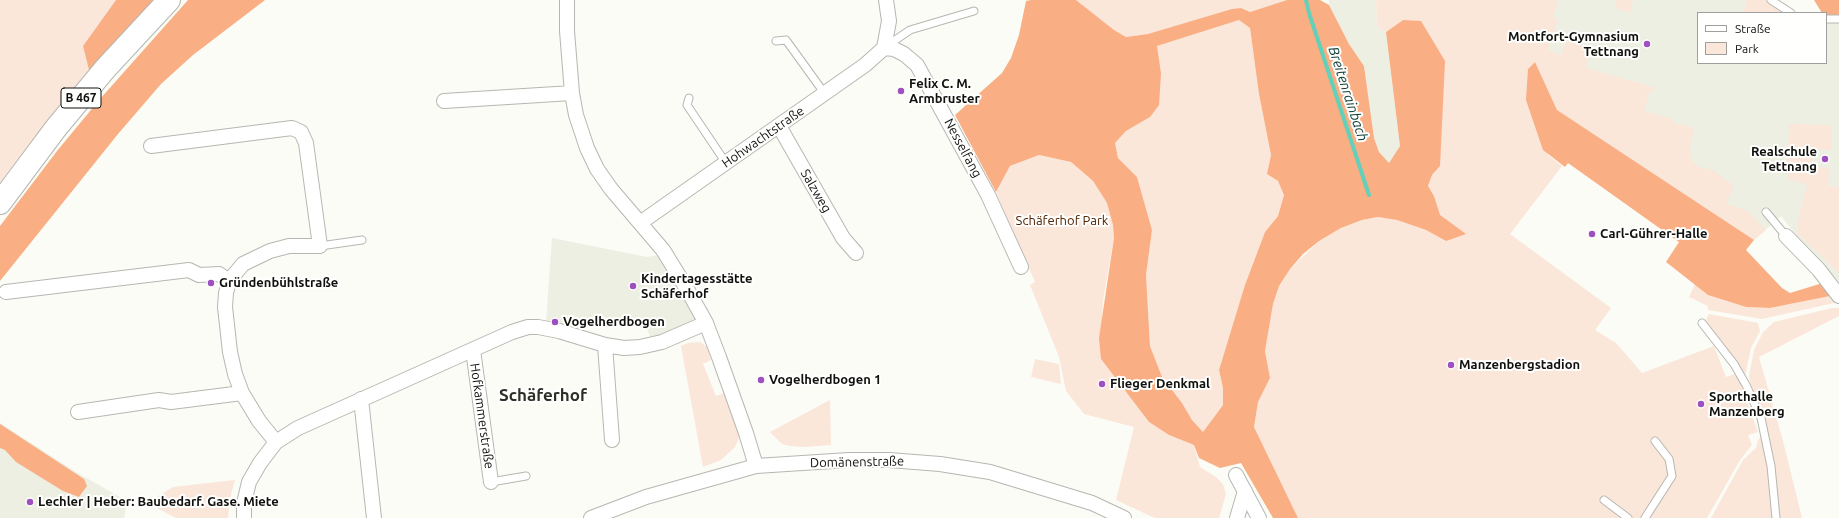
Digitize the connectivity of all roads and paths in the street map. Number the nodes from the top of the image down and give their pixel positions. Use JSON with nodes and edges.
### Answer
{"nodes":[{"id":1,"x":169,"y":0,"type":"edge"},
{"id":2,"x":567,"y":0,"type":"edge"},
{"id":3,"x":886,"y":0,"type":"edge"},
{"id":4,"x":1771,"y":0,"type":"edge"},
{"id":5,"x":974,"y":11,"type":"dead end"},
{"id":6,"x":1789,"y":12,"type":"edge"},
{"id":7,"x":1827,"y":19,"type":"edge"},
{"id":8,"x":1839,"y":19,"type":"edge"},
{"id":9,"x":776,"y":41,"type":"dead end"},
{"id":10,"x":884,"y":48,"type":"junction"},
{"id":11,"x":572,"y":93,"type":"junction"},
{"id":12,"x":824,"y":94,"type":"junction"},
{"id":13,"x":689,"y":98,"type":"dead end"},
{"id":14,"x":444,"y":101,"type":"dead end"},
{"id":15,"x":779,"y":126,"type":"junction"},
{"id":16,"x":151,"y":146,"type":"dead end"},
{"id":17,"x":726,"y":163,"type":"junction"},
{"id":18,"x":0,"y":202,"type":"edge"},
{"id":19,"x":1766,"y":212,"type":"dead end"},
{"id":20,"x":640,"y":223,"type":"junction"},
{"id":21,"x":1786,"y":236,"type":"joint"},
{"id":22,"x":362,"y":240,"type":"dead end"},
{"id":23,"x":320,"y":246,"type":"junction"},
{"id":24,"x":856,"y":253,"type":"dead end"},
{"id":25,"x":1021,"y":267,"type":"dead end"},
{"id":26,"x":229,"y":281,"type":"junction"},
{"id":27,"x":6,"y":292,"type":"dead end"},
{"id":28,"x":1839,"y":296,"type":"edge"},
{"id":29,"x":706,"y":323,"type":"junction"},
{"id":30,"x":1702,"y":324,"type":"dead end"},
{"id":31,"x":605,"y":345,"type":"junction"},
{"id":32,"x":473,"y":350,"type":"junction"},
{"id":33,"x":242,"y":393,"type":"junction"},
{"id":34,"x":361,"y":399,"type":"junction"},
{"id":35,"x":78,"y":412,"type":"dead end"},
{"id":36,"x":612,"y":440,"type":"dead end"},
{"id":37,"x":1655,"y":441,"type":"dead end"},
{"id":38,"x":276,"y":442,"type":"junction"},
{"id":39,"x":756,"y":466,"type":"junction"},
{"id":40,"x":1236,"y":475,"type":"dead end"},
{"id":41,"x":526,"y":476,"type":"dead end"},
{"id":42,"x":491,"y":482,"type":"joint"},
{"id":43,"x":1245,"y":491,"type":"junction"},
{"id":44,"x":1604,"y":500,"type":"dead end"},
{"id":45,"x":244,"y":518,"type":"edge"},
{"id":46,"x":374,"y":518,"type":"edge"},
{"id":47,"x":591,"y":518,"type":"edge"},
{"id":48,"x":1124,"y":518,"type":"edge"},
{"id":49,"x":1237,"y":518,"type":"edge"},
{"id":50,"x":1259,"y":518,"type":"edge"},
{"id":51,"x":1628,"y":518,"type":"edge"},
{"id":52,"x":1645,"y":518,"type":"edge"},
{"id":53,"x":1776,"y":518,"type":"edge"}],
"edges":[{"from":1,"to":18,"type":"main road","number":"B 467"},
{"from":2,"to":11,"type":"street"},
{"from":3,"to":10,"type":"street"},
{"from":4,"to":6,"type":"lane"},
{"from":5,"to":10,"type":"lane"},
{"from":7,"to":8,"type":"lane"},
{"from":9,"to":12,"type":"lane"},
{"from":10,"to":12,"type":"street","name":"Hohwachtstraße"},
{"from":10,"to":25,"type":"street","name":"Nesselfang"},
{"from":11,"to":14,"type":"street"},
{"from":11,"to":20,"type":"street"},
{"from":12,"to":15,"type":"street","name":"Hohwachtstraße"},
{"from":13,"to":17,"type":"lane"},
{"from":15,"to":17,"type":"street","name":"Hohwachtstraße"},
{"from":15,"to":24,"type":"street","name":"Salzweg"},
{"from":16,"to":23,"type":"street"},
{"from":17,"to":20,"type":"street","name":"Hohwachtstraße"},
{"from":19,"to":21,"type":"lane"},
{"from":20,"to":29,"type":"street"},
{"from":21,"to":28,"type":"street"},
{"from":22,"to":23,"type":"lane"},
{"from":23,"to":26,"type":"street"},
{"from":26,"to":27,"type":"street"},
{"from":26,"to":33,"type":"street"},
{"from":29,"to":31,"type":"street","name":"Hofkammerstraße"},
{"from":29,"to":39,"type":"street"},
{"from":30,"to":53,"type":"lane"},
{"from":31,"to":32,"type":"street","name":"Hofkammerstraße"},
{"from":31,"to":36,"type":"street"},
{"from":32,"to":34,"type":"street","name":"Hofkammerstraße"},
{"from":32,"to":42,"type":"street","name":"Hofkammerstraße"},
{"from":33,"to":35,"type":"street"},
{"from":33,"to":38,"type":"street"},
{"from":34,"to":38,"type":"street","name":"Hofkammerstraße"},
{"from":34,"to":46,"type":"street"},
{"from":37,"to":52,"type":"lane"},
{"from":38,"to":45,"type":"street","name":"Hofkammerstraße"},
{"from":39,"to":47,"type":"street","name":"Domänenstraße"},
{"from":39,"to":48,"type":"street","name":"Domänenstraße"},
{"from":40,"to":43,"type":"street"},
{"from":41,"to":42,"type":"lane"},
{"from":43,"to":49,"type":"street"},
{"from":43,"to":50,"type":"street"},
{"from":44,"to":51,"type":"lane"}]}
